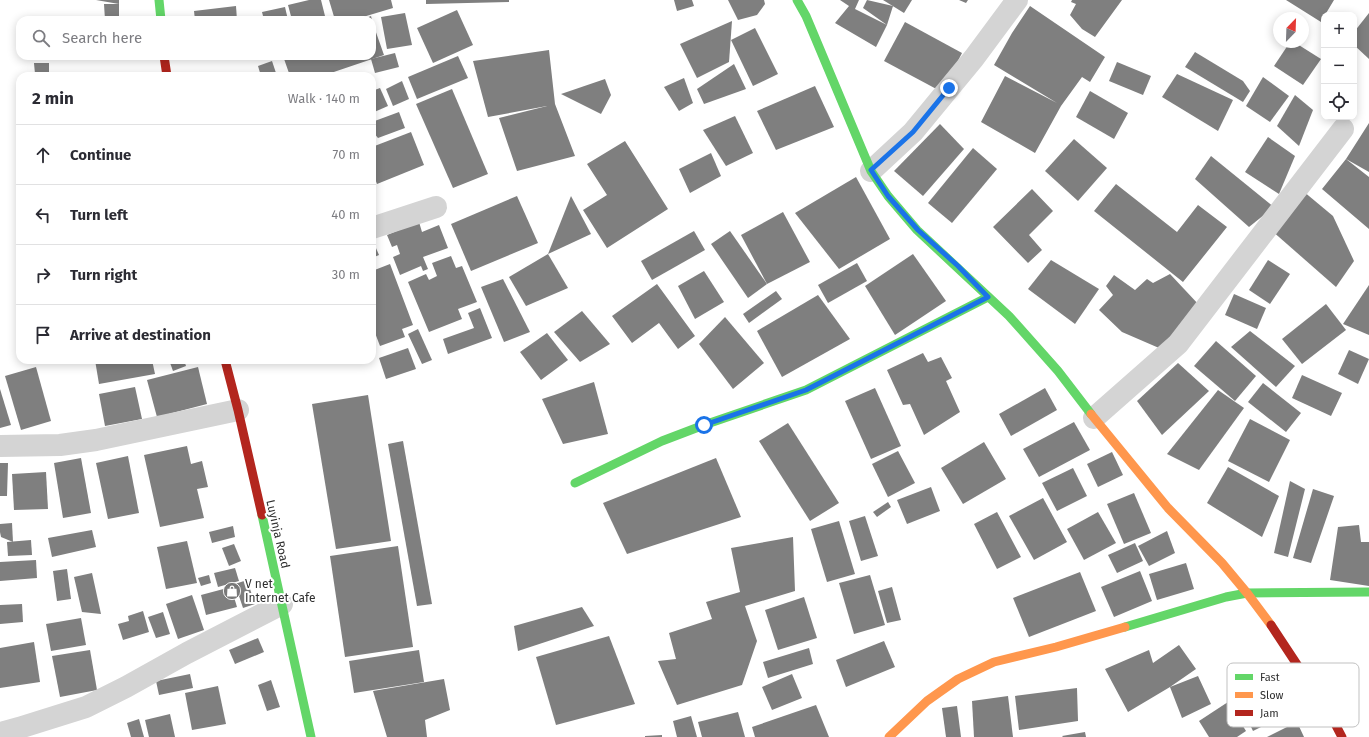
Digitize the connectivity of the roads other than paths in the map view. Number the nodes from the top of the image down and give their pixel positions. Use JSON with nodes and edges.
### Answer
{"nodes":[{"id":1,"x":159,"y":0,"type":"edge"},
{"id":2,"x":797,"y":0,"type":"edge"},
{"id":3,"x":1017,"y":0,"type":"edge"},
{"id":4,"x":161,"y":16,"type":"edge"},
{"id":5,"x":165,"y":60,"type":"edge"},
{"id":6,"x":166,"y":72,"type":"edge"},
{"id":7,"x":1343,"y":128,"type":"dead end"},
{"id":8,"x":871,"y":170,"type":"junction"},
{"id":9,"x":436,"y":207,"type":"dead end"},
{"id":10,"x":376,"y":227,"type":"edge"},
{"id":11,"x":988,"y":297,"type":"junction"},
{"id":12,"x":226,"y":364,"type":"edge"},
{"id":13,"x":238,"y":410,"type":"junction"},
{"id":14,"x":1094,"y":418,"type":"junction"},
{"id":15,"x":0,"y":446,"type":"edge"},
{"id":16,"x":575,"y":482,"type":"dead end"},
{"id":17,"x":1369,"y":592,"type":"edge"},
{"id":18,"x":1246,"y":593,"type":"junction"},
{"id":19,"x":282,"y":604,"type":"junction"},
{"id":20,"x":1296,"y":663,"type":"edge"},
{"id":21,"x":1337,"y":727,"type":"edge"},
{"id":22,"x":0,"y":733,"type":"edge"},
{"id":23,"x":310,"y":737,"type":"edge"},
{"id":24,"x":889,"y":737,"type":"edge"},
{"id":25,"x":1342,"y":737,"type":"edge"}],
"edges":[{"from":1,"to":4,"type":"street"},
{"from":2,"to":8,"type":"street"},
{"from":3,"to":8,"type":"street"},
{"from":5,"to":6,"type":"street"},
{"from":7,"to":14,"type":"street"},
{"from":8,"to":11,"type":"street"},
{"from":9,"to":10,"type":"street"},
{"from":11,"to":14,"type":"street"},
{"from":11,"to":16,"type":"street"},
{"from":12,"to":13,"type":"street","name":"Luyinja Road"},
{"from":13,"to":15,"type":"street"},
{"from":13,"to":19,"type":"street","name":"Luyinja Road"},
{"from":14,"to":18,"type":"street"},
{"from":17,"to":18,"type":"street"},
{"from":18,"to":20,"type":"street"},
{"from":18,"to":24,"type":"street"},
{"from":19,"to":22,"type":"street"},
{"from":19,"to":23,"type":"street","name":"Luyinja Road"},
{"from":21,"to":25,"type":"street"}]}
